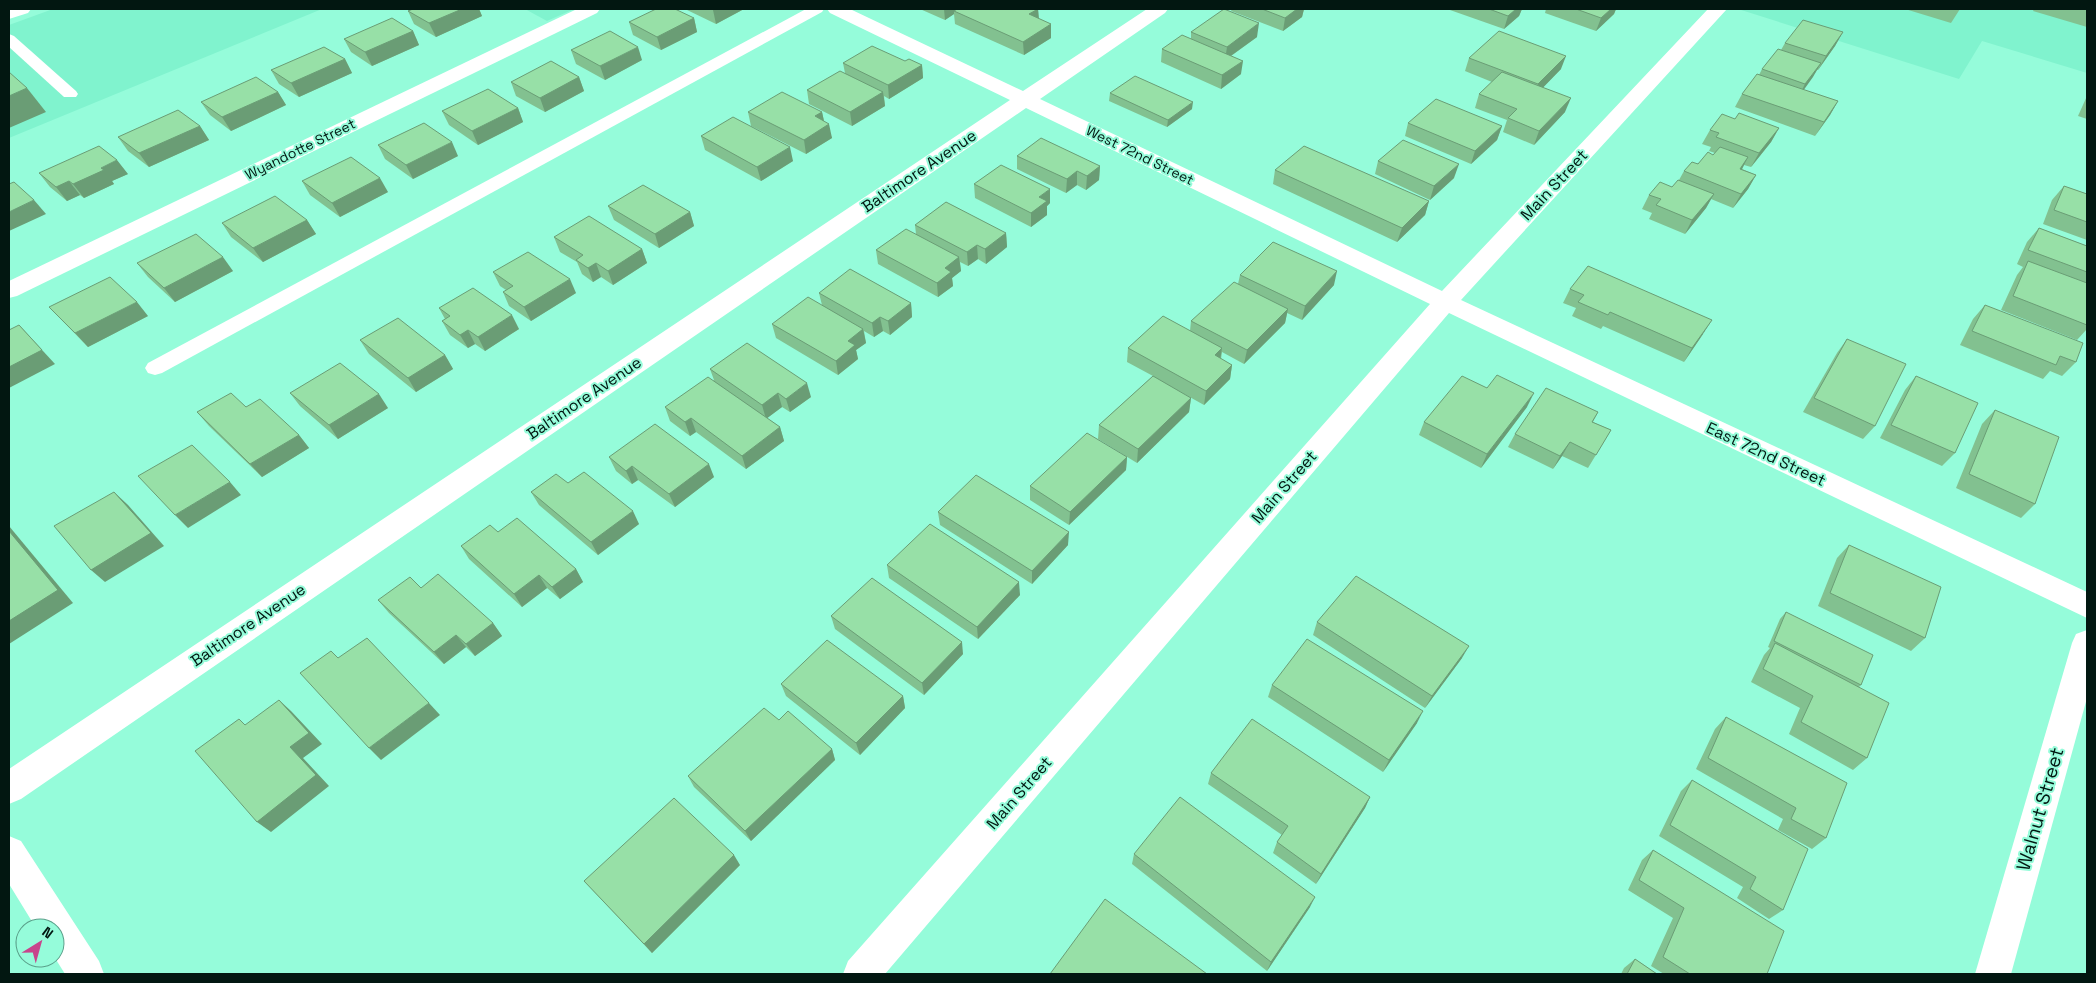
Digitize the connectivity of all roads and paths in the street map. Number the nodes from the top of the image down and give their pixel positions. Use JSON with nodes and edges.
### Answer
{"nodes":[{"id":1,"x":22,"y":9,"type":"edge"},
{"id":2,"x":591,"y":9,"type":"edge"},
{"id":3,"x":817,"y":9,"type":"edge"},
{"id":4,"x":836,"y":9,"type":"edge"},
{"id":5,"x":1159,"y":9,"type":"edge"},
{"id":6,"x":1718,"y":9,"type":"edge"},
{"id":7,"x":9,"y":14,"type":"edge"},
{"id":8,"x":9,"y":39,"type":"edge"},
{"id":9,"x":70,"y":94,"type":"dead end"},
{"id":10,"x":1024,"y":99,"type":"junction"},
{"id":11,"x":9,"y":290,"type":"edge"},
{"id":12,"x":1445,"y":302,"type":"junction"},
{"id":13,"x":155,"y":368,"type":"dead end"},
{"id":14,"x":2087,"y":606,"type":"edge"},
{"id":15,"x":2087,"y":643,"type":"edge"},
{"id":16,"x":9,"y":788,"type":"edge"},
{"id":17,"x":9,"y":853,"type":"edge"},
{"id":18,"x":86,"y":974,"type":"edge"},
{"id":19,"x":861,"y":974,"type":"edge"},
{"id":20,"x":1993,"y":974,"type":"edge"}],
"edges":[{"from":1,"to":7,"type":"street"},
{"from":2,"to":11,"type":"street","name":"Wyandotte Street"},
{"from":3,"to":13,"type":"lane"},
{"from":4,"to":10,"type":"street","name":"West 72nd Street"},
{"from":5,"to":10,"type":"street","name":"Baltimore Avenue"},
{"from":6,"to":12,"type":"street","name":"Main Street"},
{"from":8,"to":9,"type":"lane"},
{"from":10,"to":12,"type":"street","name":"West 72nd Street"},
{"from":10,"to":16,"type":"street","name":"Baltimore Avenue"},
{"from":12,"to":14,"type":"street","name":"East 72nd Street"},
{"from":12,"to":19,"type":"street","name":"Main Street"},
{"from":15,"to":20,"type":"street","name":"Walnut Street"},
{"from":17,"to":18,"type":"street"}]}
